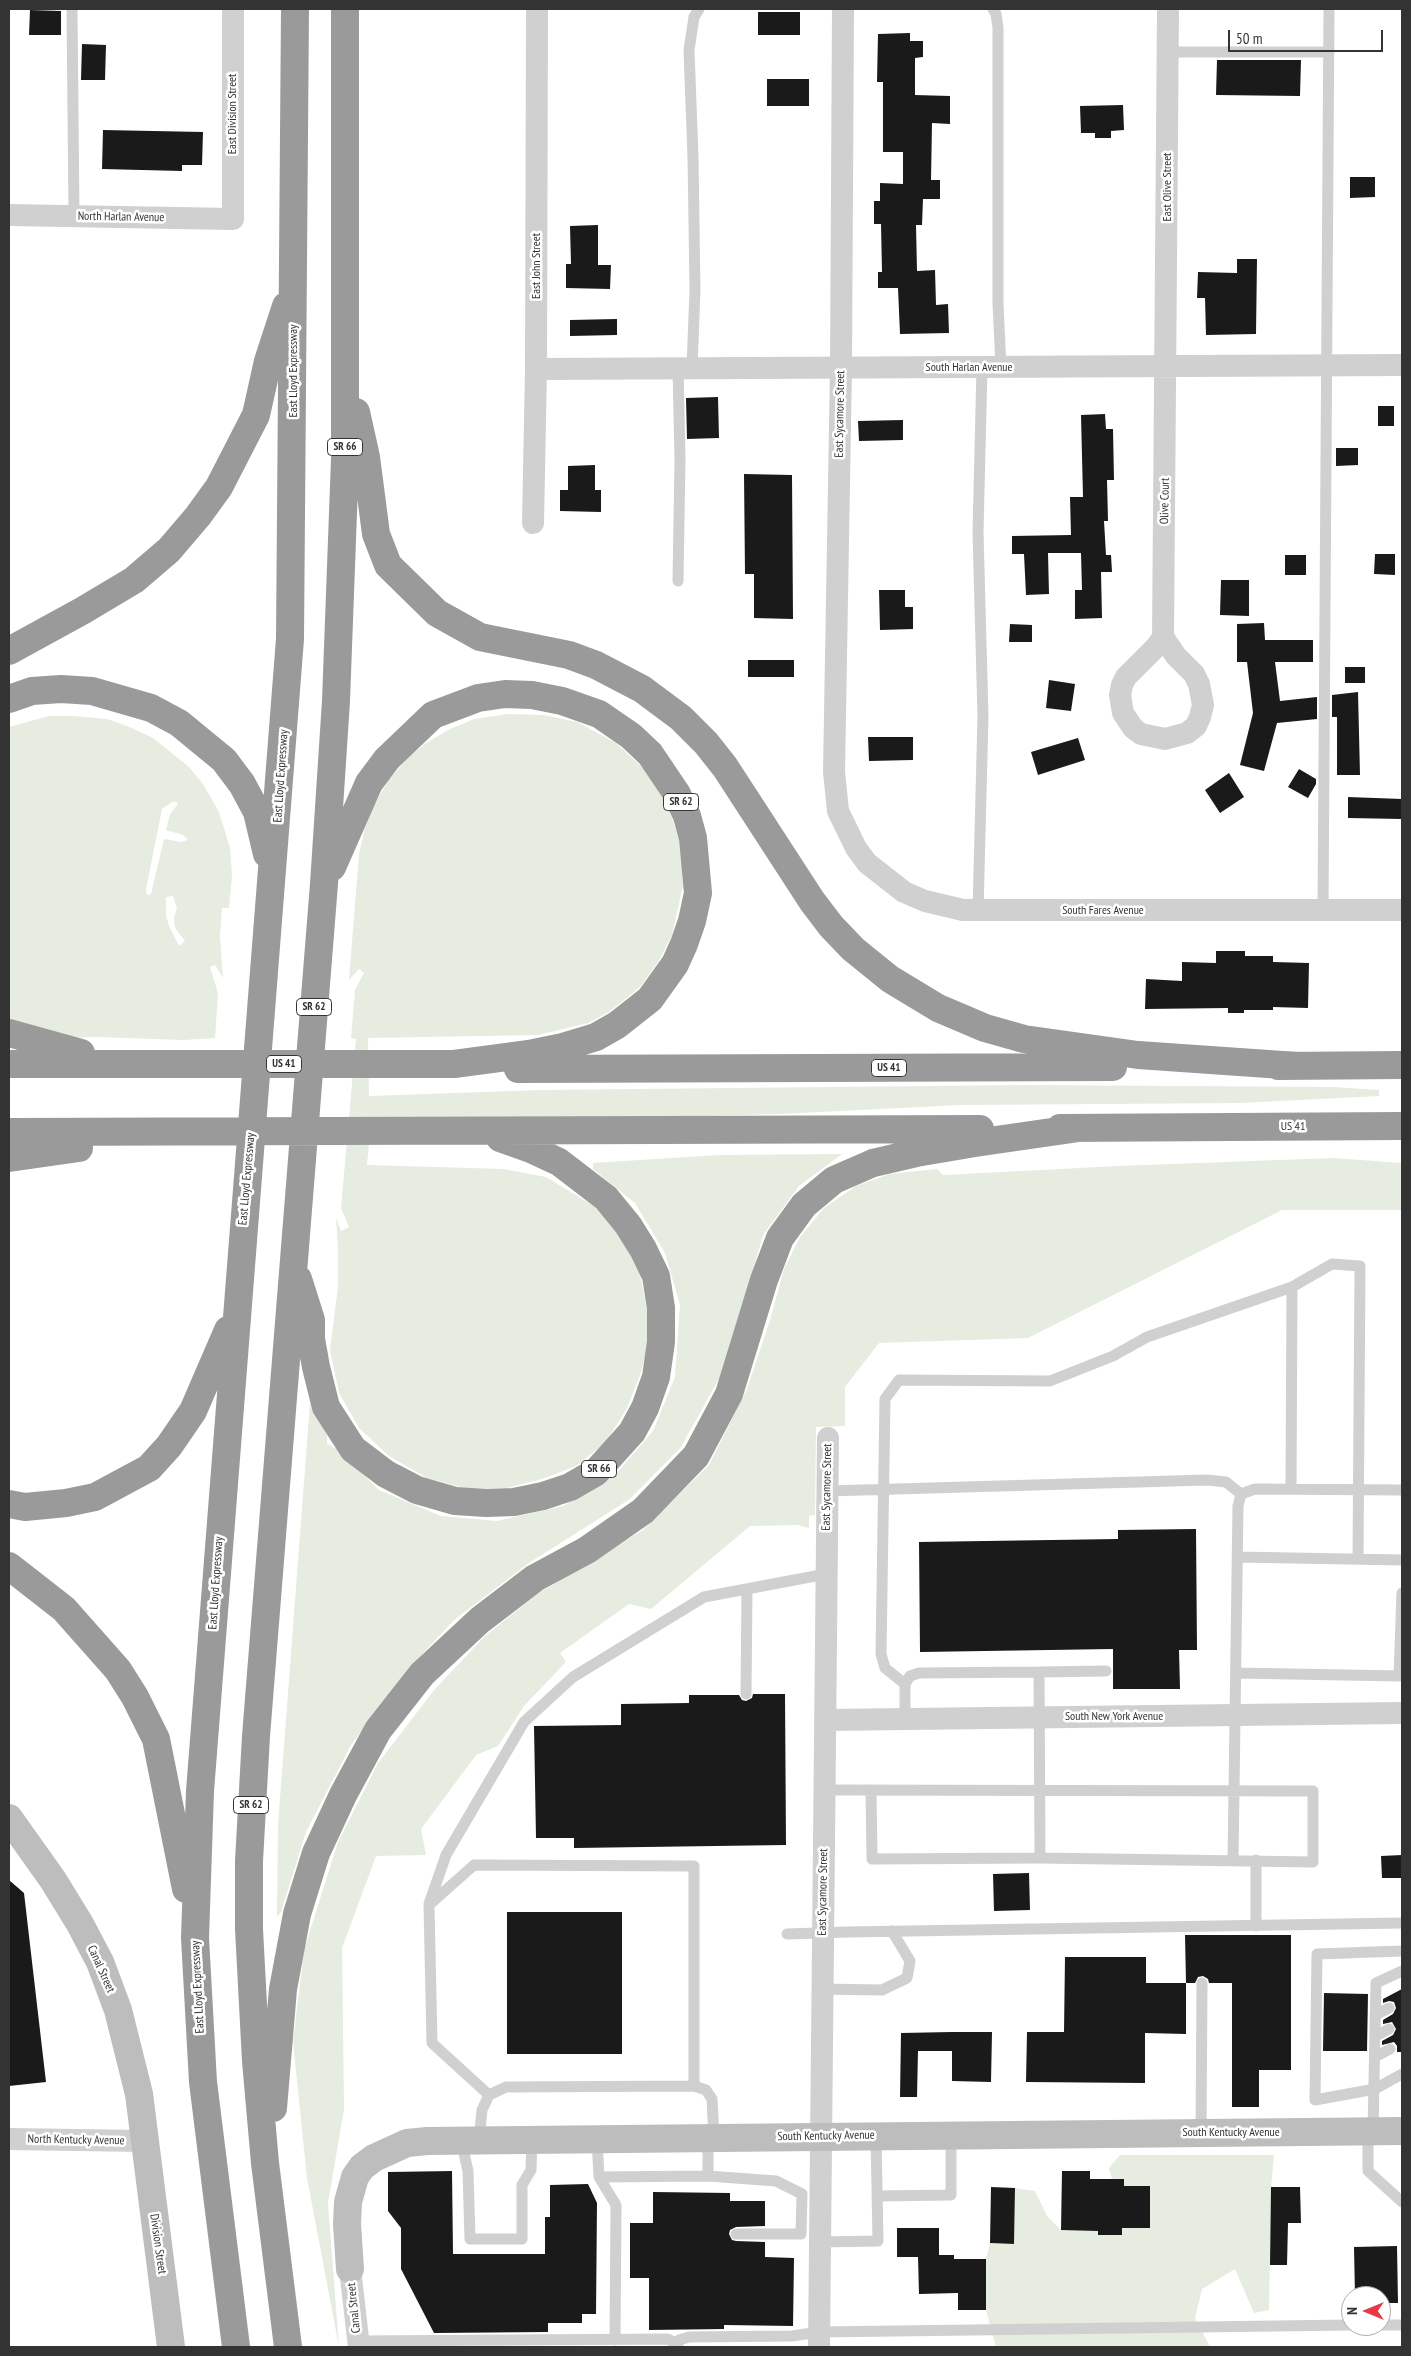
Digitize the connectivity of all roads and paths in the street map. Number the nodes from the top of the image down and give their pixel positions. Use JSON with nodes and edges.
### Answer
{"nodes":[{"id":1,"x":72,"y":9,"type":"edge"},
{"id":2,"x":233,"y":9,"type":"edge"},
{"id":3,"x":295,"y":9,"type":"edge"},
{"id":4,"x":345,"y":9,"type":"edge"},
{"id":5,"x":537,"y":9,"type":"edge"},
{"id":6,"x":699,"y":9,"type":"edge"},
{"id":7,"x":842,"y":9,"type":"edge"},
{"id":8,"x":993,"y":9,"type":"edge"},
{"id":9,"x":1168,"y":9,"type":"edge"},
{"id":10,"x":1329,"y":9,"type":"edge"},
{"id":11,"x":1168,"y":52,"type":"junction"},
{"id":12,"x":1329,"y":52,"type":"junction"},
{"id":13,"x":9,"y":215,"type":"edge"},
{"id":14,"x":74,"y":216,"type":"junction"},
{"id":15,"x":233,"y":219,"type":"joint"},
{"id":16,"x":294,"y":278,"type":"junction"},
{"id":17,"x":1327,"y":365,"type":"junction"},
{"id":18,"x":1402,"y":365,"type":"edge"},
{"id":19,"x":345,"y":366,"type":"junction"},
{"id":20,"x":1166,"y":366,"type":"junction"},
{"id":21,"x":685,"y":368,"type":"junction"},
{"id":22,"x":840,"y":368,"type":"junction"},
{"id":23,"x":992,"y":368,"type":"junction"},
{"id":24,"x":536,"y":369,"type":"junction"},
{"id":25,"x":533,"y":523,"type":"dead end"},
{"id":26,"x":678,"y":581,"type":"dead end"},
{"id":27,"x":1162,"y":637,"type":"dead end"},
{"id":28,"x":9,"y":651,"type":"edge"},
{"id":29,"x":9,"y":699,"type":"edge"},
{"id":30,"x":842,"y":819,"type":"joint"},
{"id":31,"x":324,"y":884,"type":"junction"},
{"id":32,"x":271,"y":888,"type":"junction"},
{"id":33,"x":1323,"y":910,"type":"junction"},
{"id":34,"x":1402,"y":910,"type":"edge"},
{"id":35,"x":978,"y":911,"type":"junction"},
{"id":36,"x":9,"y":1034,"type":"edge"},
{"id":37,"x":9,"y":1064,"type":"edge"},
{"id":38,"x":139,"y":1064,"type":"junction"},
{"id":39,"x":377,"y":1064,"type":"junction"},
{"id":40,"x":1402,"y":1065,"type":"edge"},
{"id":41,"x":1297,"y":1066,"type":"junction"},
{"id":42,"x":1402,"y":1126,"type":"edge"},
{"id":43,"x":1079,"y":1128,"type":"junction"},
{"id":44,"x":9,"y":1132,"type":"edge"},
{"id":45,"x":191,"y":1132,"type":"junction"},
{"id":46,"x":463,"y":1132,"type":"junction"},
{"id":47,"x":9,"y":1158,"type":"edge"},
{"id":48,"x":294,"y":1263,"type":"junction"},
{"id":49,"x":1292,"y":1287,"type":"junction"},
{"id":50,"x":237,"y":1310,"type":"junction"},
{"id":51,"x":828,"y":1438,"type":"dead end"},
{"id":52,"x":1291,"y":1489,"type":"junction"},
{"id":53,"x":883,"y":1490,"type":"junction"},
{"id":54,"x":1360,"y":1490,"type":"junction"},
{"id":55,"x":1402,"y":1490,"type":"edge"},
{"id":56,"x":827,"y":1491,"type":"junction"},
{"id":57,"x":1241,"y":1494,"type":"junction"},
{"id":58,"x":9,"y":1504,"type":"edge"},
{"id":59,"x":1237,"y":1557,"type":"junction"},
{"id":60,"x":1358,"y":1559,"type":"junction"},
{"id":61,"x":1402,"y":1560,"type":"edge"},
{"id":62,"x":9,"y":1566,"type":"edge"},
{"id":63,"x":826,"y":1574,"type":"junction"},
{"id":64,"x":747,"y":1589,"type":"junction"},
{"id":65,"x":1402,"y":1593,"type":"edge"},
{"id":66,"x":1106,"y":1671,"type":"dead end"},
{"id":67,"x":1039,"y":1672,"type":"junction"},
{"id":68,"x":1236,"y":1673,"type":"junction"},
{"id":69,"x":905,"y":1684,"type":"junction"},
{"id":70,"x":746,"y":1694,"type":"dead end"},
{"id":71,"x":1402,"y":1713,"type":"edge"},
{"id":72,"x":1235,"y":1716,"type":"junction"},
{"id":73,"x":1037,"y":1717,"type":"junction"},
{"id":74,"x":905,"y":1719,"type":"junction"},
{"id":75,"x":825,"y":1720,"type":"junction"},
{"id":76,"x":824,"y":1790,"type":"junction"},
{"id":77,"x":871,"y":1790,"type":"junction"},
{"id":78,"x":1038,"y":1790,"type":"junction"},
{"id":79,"x":1234,"y":1790,"type":"junction"},
{"id":80,"x":9,"y":1818,"type":"edge"},
{"id":81,"x":1040,"y":1858,"type":"junction"},
{"id":82,"x":1233,"y":1860,"type":"junction"},
{"id":83,"x":1256,"y":1860,"type":"junction"},
{"id":84,"x":429,"y":1905,"type":"junction"},
{"id":85,"x":1402,"y":1923,"type":"edge"},
{"id":86,"x":1256,"y":1926,"type":"junction"},
{"id":87,"x":892,"y":1931,"type":"junction"},
{"id":88,"x":823,"y":1932,"type":"junction"},
{"id":89,"x":787,"y":1934,"type":"dead end"},
{"id":90,"x":195,"y":1938,"type":"junction"},
{"id":91,"x":1402,"y":1951,"type":"edge"},
{"id":92,"x":1402,"y":1971,"type":"edge"},
{"id":93,"x":1202,"y":1983,"type":"dead end"},
{"id":94,"x":822,"y":1989,"type":"junction"},
{"id":95,"x":1389,"y":2008,"type":"dead end"},
{"id":96,"x":1375,"y":2015,"type":"junction"},
{"id":97,"x":1389,"y":2029,"type":"dead end"},
{"id":98,"x":1376,"y":2036,"type":"junction"},
{"id":99,"x":1390,"y":2049,"type":"dead end"},
{"id":100,"x":1375,"y":2057,"type":"junction"},
{"id":101,"x":1402,"y":2074,"type":"edge"},
{"id":102,"x":694,"y":2086,"type":"junction"},
{"id":103,"x":1375,"y":2089,"type":"junction"},
{"id":104,"x":489,"y":2095,"type":"junction"},
{"id":105,"x":1370,"y":2131,"type":"junction"},
{"id":106,"x":1402,"y":2131,"type":"edge"},
{"id":107,"x":1201,"y":2133,"type":"junction"},
{"id":108,"x":951,"y":2135,"type":"junction"},
{"id":109,"x":821,"y":2136,"type":"junction"},
{"id":110,"x":876,"y":2136,"type":"junction"},
{"id":111,"x":711,"y":2138,"type":"junction"},
{"id":112,"x":9,"y":2139,"type":"edge"},
{"id":113,"x":532,"y":2139,"type":"junction"},
{"id":114,"x":597,"y":2139,"type":"junction"},
{"id":115,"x":144,"y":2140,"type":"junction"},
{"id":116,"x":470,"y":2140,"type":"junction"},
{"id":117,"x":708,"y":2176,"type":"junction"},
{"id":118,"x":599,"y":2177,"type":"junction"},
{"id":119,"x":877,"y":2196,"type":"junction"},
{"id":120,"x":270,"y":2197,"type":"junction"},
{"id":121,"x":1402,"y":2202,"type":"edge"},
{"id":122,"x":736,"y":2234,"type":"dead end"},
{"id":123,"x":820,"y":2242,"type":"junction"},
{"id":124,"x":350,"y":2269,"type":"joint"},
{"id":125,"x":1341,"y":2325,"type":"edge"},
{"id":126,"x":615,"y":2340,"type":"junction"},
{"id":127,"x":819,"y":2340,"type":"edge"},
{"id":128,"x":358,"y":2344,"type":"edge"},
{"id":129,"x":677,"y":2346,"type":"edge"},
{"id":130,"x":171,"y":2347,"type":"edge"},
{"id":131,"x":236,"y":2347,"type":"edge"},
{"id":132,"x":288,"y":2347,"type":"edge"}],
"edges":[{"from":1,"to":14,"type":"lane"},
{"from":2,"to":15,"type":"street","name":"East Division Street"},
{"from":3,"to":16,"type":"highway","name":"East Lloyd Expressway"},
{"from":4,"to":19,"type":"highway","number":"SR 66"},
{"from":5,"to":24,"type":"street","name":"East John Street"},
{"from":6,"to":21,"type":"lane"},
{"from":7,"to":22,"type":"street","name":"East Sycamore Street"},
{"from":8,"to":23,"type":"lane"},
{"from":9,"to":11,"type":"street","name":"East Olive Street"},
{"from":10,"to":12,"type":"lane"},
{"from":11,"to":12,"type":"lane"},
{"from":11,"to":20,"type":"street","name":"East Olive Street"},
{"from":12,"to":17,"type":"lane"},
{"from":13,"to":14,"type":"street","name":"North Harlan Avenue"},
{"from":14,"to":15,"type":"street","name":"North Harlan Avenue"},
{"from":16,"to":28,"type":"highway"},
{"from":16,"to":32,"type":"highway","name":"East Lloyd Expressway"},
{"from":17,"to":18,"type":"street","name":"South Harlan Avenue"},
{"from":17,"to":20,"type":"street","name":"South Harlan Avenue"},
{"from":17,"to":33,"type":"lane"},
{"from":19,"to":31,"type":"highway","number":"SR 66"},
{"from":19,"to":41,"type":"highway"},
{"from":20,"to":23,"type":"street","name":"South Harlan Avenue"},
{"from":20,"to":27,"type":"street","name":"Olive Court"},
{"from":21,"to":22,"type":"street","name":"South Harlan Avenue"},
{"from":21,"to":24,"type":"street","name":"South Harlan Avenue"},
{"from":21,"to":26,"type":"lane"},
{"from":22,"to":23,"type":"street","name":"South Harlan Avenue"},
{"from":22,"to":30,"type":"street","name":"East Sycamore Street"},
{"from":23,"to":35,"type":"lane"},
{"from":24,"to":25,"type":"street","name":"East John Street"},
{"from":29,"to":32,"type":"highway"},
{"from":30,"to":35,"type":"street","name":"South Fares Avenue"},
{"from":31,"to":39,"type":"highway","number":"SR 62"},
{"from":31,"to":48,"type":"highway","number":"SR 62"},
{"from":32,"to":50,"type":"highway","name":"East Lloyd Expressway"},
{"from":33,"to":34,"type":"street","name":"South Fares Avenue"},
{"from":33,"to":35,"type":"street","name":"South Fares Avenue"},
{"from":36,"to":38,"type":"highway"},
{"from":37,"to":38,"type":"highway","number":"US 41"},
{"from":38,"to":39,"type":"highway","number":"US 41"},
{"from":39,"to":41,"type":"highway","number":"US 41"},
{"from":40,"to":41,"type":"highway","number":"US 41"},
{"from":42,"to":43,"type":"highway","name":"US 41","number":"US 41"},
{"from":43,"to":46,"type":"highway","name":"US 41","number":"US 41"},
{"from":43,"to":120,"type":"highway"},
{"from":44,"to":45,"type":"highway","number":"US 41"},
{"from":45,"to":46,"type":"highway","name":"US 41","number":"US 41"},
{"from":45,"to":47,"type":"highway"},
{"from":46,"to":48,"type":"highway","number":"SR 66"},
{"from":48,"to":120,"type":"highway","number":"SR 62"},
{"from":49,"to":52,"type":"lane"},
{"from":49,"to":53,"type":"lane"},
{"from":49,"to":54,"type":"lane"},
{"from":50,"to":58,"type":"highway"},
{"from":50,"to":90,"type":"highway","name":"East Lloyd Expressway"},
{"from":51,"to":56,"type":"street","name":"East Sycamore Street"},
{"from":52,"to":54,"type":"lane"},
{"from":52,"to":57,"type":"lane"},
{"from":53,"to":56,"type":"lane"},
{"from":53,"to":57,"type":"lane"},
{"from":53,"to":69,"type":"lane"},
{"from":54,"to":55,"type":"lane"},
{"from":54,"to":60,"type":"lane"},
{"from":56,"to":63,"type":"street","name":"East Sycamore Street"},
{"from":57,"to":59,"type":"lane"},
{"from":59,"to":60,"type":"lane"},
{"from":59,"to":68,"type":"lane"},
{"from":60,"to":61,"type":"lane"},
{"from":62,"to":90,"type":"highway"},
{"from":63,"to":64,"type":"lane"},
{"from":63,"to":75,"type":"street","name":"East Sycamore Street"},
{"from":64,"to":70,"type":"lane"},
{"from":64,"to":84,"type":"lane"},
{"from":65,"to":68,"type":"lane"},
{"from":66,"to":67,"type":"lane"},
{"from":67,"to":69,"type":"lane"},
{"from":67,"to":73,"type":"lane"},
{"from":68,"to":72,"type":"lane"},
{"from":69,"to":74,"type":"lane"},
{"from":71,"to":72,"type":"street","name":"South New York Avenue"},
{"from":72,"to":73,"type":"street","name":"South New York Avenue"},
{"from":72,"to":79,"type":"lane"},
{"from":73,"to":74,"type":"street","name":"South New York Avenue"},
{"from":73,"to":78,"type":"lane"},
{"from":74,"to":75,"type":"street","name":"South New York Avenue"},
{"from":75,"to":76,"type":"street","name":"East Sycamore Street"},
{"from":76,"to":77,"type":"lane"},
{"from":76,"to":88,"type":"street","name":"East Sycamore Street"},
{"from":77,"to":78,"type":"lane"},
{"from":77,"to":81,"type":"lane"},
{"from":78,"to":79,"type":"lane"},
{"from":78,"to":81,"type":"lane"},
{"from":79,"to":82,"type":"lane"},
{"from":79,"to":83,"type":"lane"},
{"from":80,"to":115,"type":"street","name":"Canal Street"},
{"from":81,"to":82,"type":"lane"},
{"from":82,"to":83,"type":"lane"},
{"from":83,"to":86,"type":"lane"},
{"from":84,"to":102,"type":"lane"},
{"from":84,"to":104,"type":"lane"},
{"from":85,"to":86,"type":"lane"},
{"from":86,"to":87,"type":"lane"},
{"from":87,"to":88,"type":"lane"},
{"from":87,"to":94,"type":"lane"},
{"from":88,"to":89,"type":"lane"},
{"from":88,"to":94,"type":"street","name":"East Sycamore Street"},
{"from":90,"to":131,"type":"highway","name":"East Lloyd Expressway"},
{"from":91,"to":103,"type":"lane"},
{"from":92,"to":96,"type":"lane"},
{"from":93,"to":107,"type":"lane"},
{"from":94,"to":109,"type":"street","name":"East Sycamore Street"},
{"from":95,"to":96,"type":"lane"},
{"from":96,"to":98,"type":"lane"},
{"from":97,"to":98,"type":"lane"},
{"from":98,"to":100,"type":"lane"},
{"from":99,"to":100,"type":"lane"},
{"from":100,"to":103,"type":"lane"},
{"from":101,"to":103,"type":"lane"},
{"from":102,"to":104,"type":"lane"},
{"from":102,"to":111,"type":"lane"},
{"from":103,"to":105,"type":"lane"},
{"from":104,"to":116,"type":"lane"},
{"from":105,"to":106,"type":"street","name":"South Kentucky Avenue"},
{"from":105,"to":107,"type":"street","name":"South Kentucky Avenue"},
{"from":105,"to":121,"type":"lane"},
{"from":107,"to":108,"type":"street","name":"South Kentucky Avenue"},
{"from":108,"to":110,"type":"street","name":"South Kentucky Avenue"},
{"from":108,"to":119,"type":"lane"},
{"from":109,"to":110,"type":"street","name":"South Kentucky Avenue"},
{"from":109,"to":111,"type":"street","name":"South Kentucky Avenue"},
{"from":109,"to":123,"type":"street","name":"East Sycamore Street"},
{"from":110,"to":119,"type":"lane"},
{"from":111,"to":114,"type":"street","name":"South Kentucky Avenue"},
{"from":111,"to":117,"type":"lane"},
{"from":112,"to":115,"type":"street","name":"North Kentucky Avenue"},
{"from":113,"to":114,"type":"street","name":"South Kentucky Avenue"},
{"from":113,"to":116,"type":"street","name":"South Kentucky Avenue"},
{"from":113,"to":116,"type":"lane"},
{"from":114,"to":118,"type":"lane"},
{"from":115,"to":130,"type":"street","name":"Division Street"},
{"from":116,"to":124,"type":"street","name":"South Kentucky Avenue"},
{"from":117,"to":118,"type":"lane"},
{"from":117,"to":122,"type":"lane"},
{"from":118,"to":126,"type":"lane"},
{"from":119,"to":123,"type":"lane"},
{"from":120,"to":132,"type":"highway","number":"SR 62"},
{"from":123,"to":127,"type":"street","name":"East Sycamore Street"},
{"from":124,"to":128,"type":"street","name":"Canal Street"},
{"from":125,"to":127,"type":"lane"},
{"from":126,"to":128,"type":"lane"},
{"from":126,"to":129,"type":"lane"},
{"from":127,"to":129,"type":"lane"}]}
